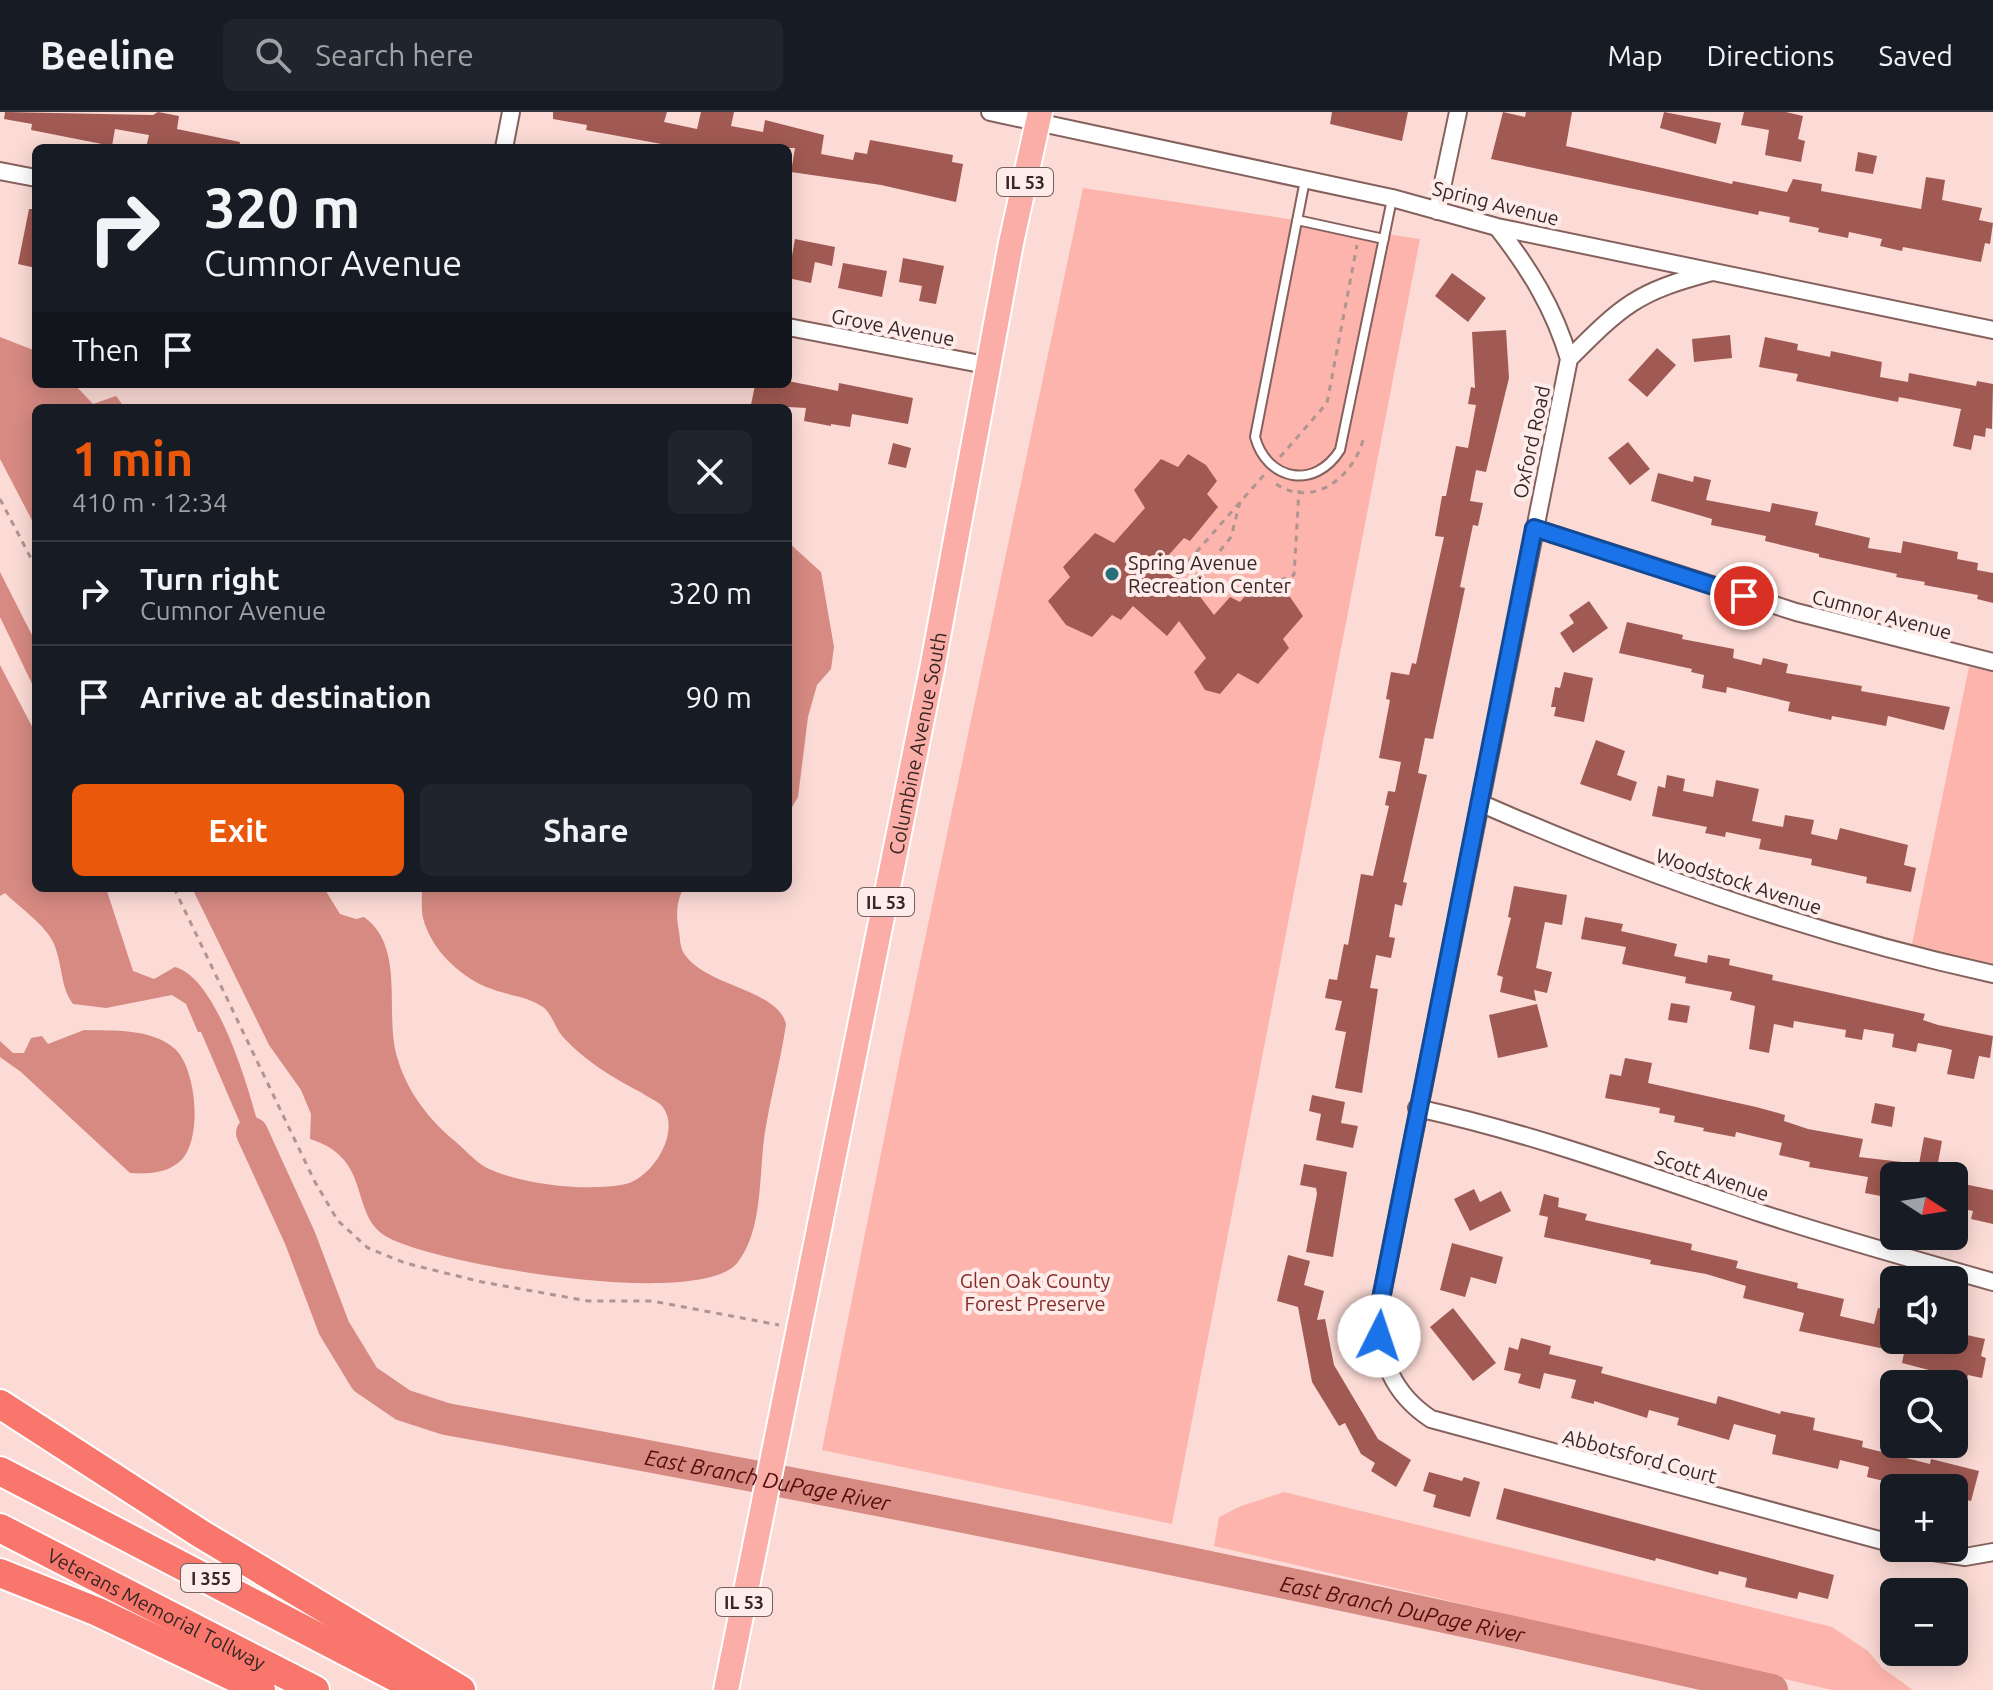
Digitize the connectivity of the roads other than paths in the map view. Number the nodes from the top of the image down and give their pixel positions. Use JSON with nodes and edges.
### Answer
{"nodes":[{"id":1,"x":511,"y":112,"type":"edge"},
{"id":2,"x":990,"y":112,"type":"edge"},
{"id":3,"x":1458,"y":112,"type":"edge"},
{"id":4,"x":1040,"y":117,"type":"edge"},
{"id":5,"x":505,"y":144,"type":"edge"},
{"id":6,"x":0,"y":171,"type":"edge"},
{"id":7,"x":32,"y":177,"type":"edge"},
{"id":8,"x":1305,"y":180,"type":"junction"},
{"id":9,"x":1392,"y":198,"type":"junction"},
{"id":10,"x":1437,"y":211,"type":"junction"},
{"id":11,"x":1297,"y":220,"type":"junction"},
{"id":12,"x":1497,"y":227,"type":"junction"},
{"id":13,"x":1384,"y":239,"type":"junction"},
{"id":14,"x":1717,"y":271,"type":"junction"},
{"id":15,"x":792,"y":328,"type":"edge"},
{"id":16,"x":1993,"y":330,"type":"edge"},
{"id":17,"x":1569,"y":359,"type":"junction"},
{"id":18,"x":991,"y":366,"type":"junction"},
{"id":19,"x":1534,"y":528,"type":"junction"},
{"id":20,"x":1993,"y":662,"type":"edge"},
{"id":21,"x":1480,"y":803,"type":"junction"},
{"id":22,"x":1993,"y":974,"type":"edge"},
{"id":23,"x":1417,"y":1108,"type":"junction"},
{"id":24,"x":1993,"y":1282,"type":"edge"},
{"id":25,"x":1391,"y":1379,"type":"joint"},
{"id":26,"x":0,"y":1404,"type":"edge"},
{"id":27,"x":0,"y":1471,"type":"edge"},
{"id":28,"x":0,"y":1528,"type":"edge"},
{"id":29,"x":1880,"y":1540,"type":"edge"},
{"id":30,"x":1993,"y":1552,"type":"edge"},
{"id":31,"x":1968,"y":1556,"type":"edge"},
{"id":32,"x":0,"y":1573,"type":"edge"},
{"id":33,"x":261,"y":1690,"type":"edge"},
{"id":34,"x":315,"y":1690,"type":"edge"},
{"id":35,"x":420,"y":1690,"type":"edge"},
{"id":36,"x":461,"y":1690,"type":"edge"},
{"id":37,"x":726,"y":1690,"type":"edge"}],
"edges":[{"from":1,"to":5,"type":"street"},
{"from":2,"to":4,"type":"street","name":"Spring Avenue"},
{"from":3,"to":10,"type":"street"},
{"from":4,"to":8,"type":"street","name":"Spring Avenue"},
{"from":4,"to":18,"type":"main road","name":"Columbine Avenue South","number":"IL 53"},
{"from":6,"to":7,"type":"street"},
{"from":8,"to":9,"type":"street","name":"Spring Avenue"},
{"from":8,"to":11,"type":"lane"},
{"from":9,"to":10,"type":"street","name":"Spring Avenue"},
{"from":9,"to":13,"type":"lane"},
{"from":10,"to":12,"type":"street","name":"Spring Avenue"},
{"from":11,"to":13,"type":"lane"},
{"from":11,"to":13,"type":"lane"},
{"from":12,"to":14,"type":"street","name":"Spring Avenue"},
{"from":12,"to":17,"type":"street","name":"Oxford Road"},
{"from":14,"to":16,"type":"street","name":"Spring Avenue"},
{"from":14,"to":17,"type":"street"},
{"from":15,"to":18,"type":"street","name":"Grove Avenue"},
{"from":17,"to":19,"type":"street","name":"Oxford Road"},
{"from":18,"to":37,"type":"main road","name":"Columbine Avenue South","number":"IL 53"},
{"from":19,"to":20,"type":"street","name":"Cumnor Avenue"},
{"from":19,"to":21,"type":"street","name":"Oxford Road"},
{"from":21,"to":22,"type":"street","name":"Woodstock Avenue"},
{"from":21,"to":23,"type":"street","name":"Oxford Road"},
{"from":23,"to":24,"type":"street","name":"Scott Avenue"},
{"from":23,"to":25,"type":"street","name":"Oxford Road"},
{"from":25,"to":29,"type":"street","name":"Abbotsford Court"},
{"from":26,"to":36,"type":"highway"},
{"from":27,"to":35,"type":"highway","number":"I 355"},
{"from":28,"to":34,"type":"highway","name":"Veterans Memorial Tollway","number":"I 355"},
{"from":30,"to":31,"type":"street"},
{"from":32,"to":33,"type":"highway"}]}
